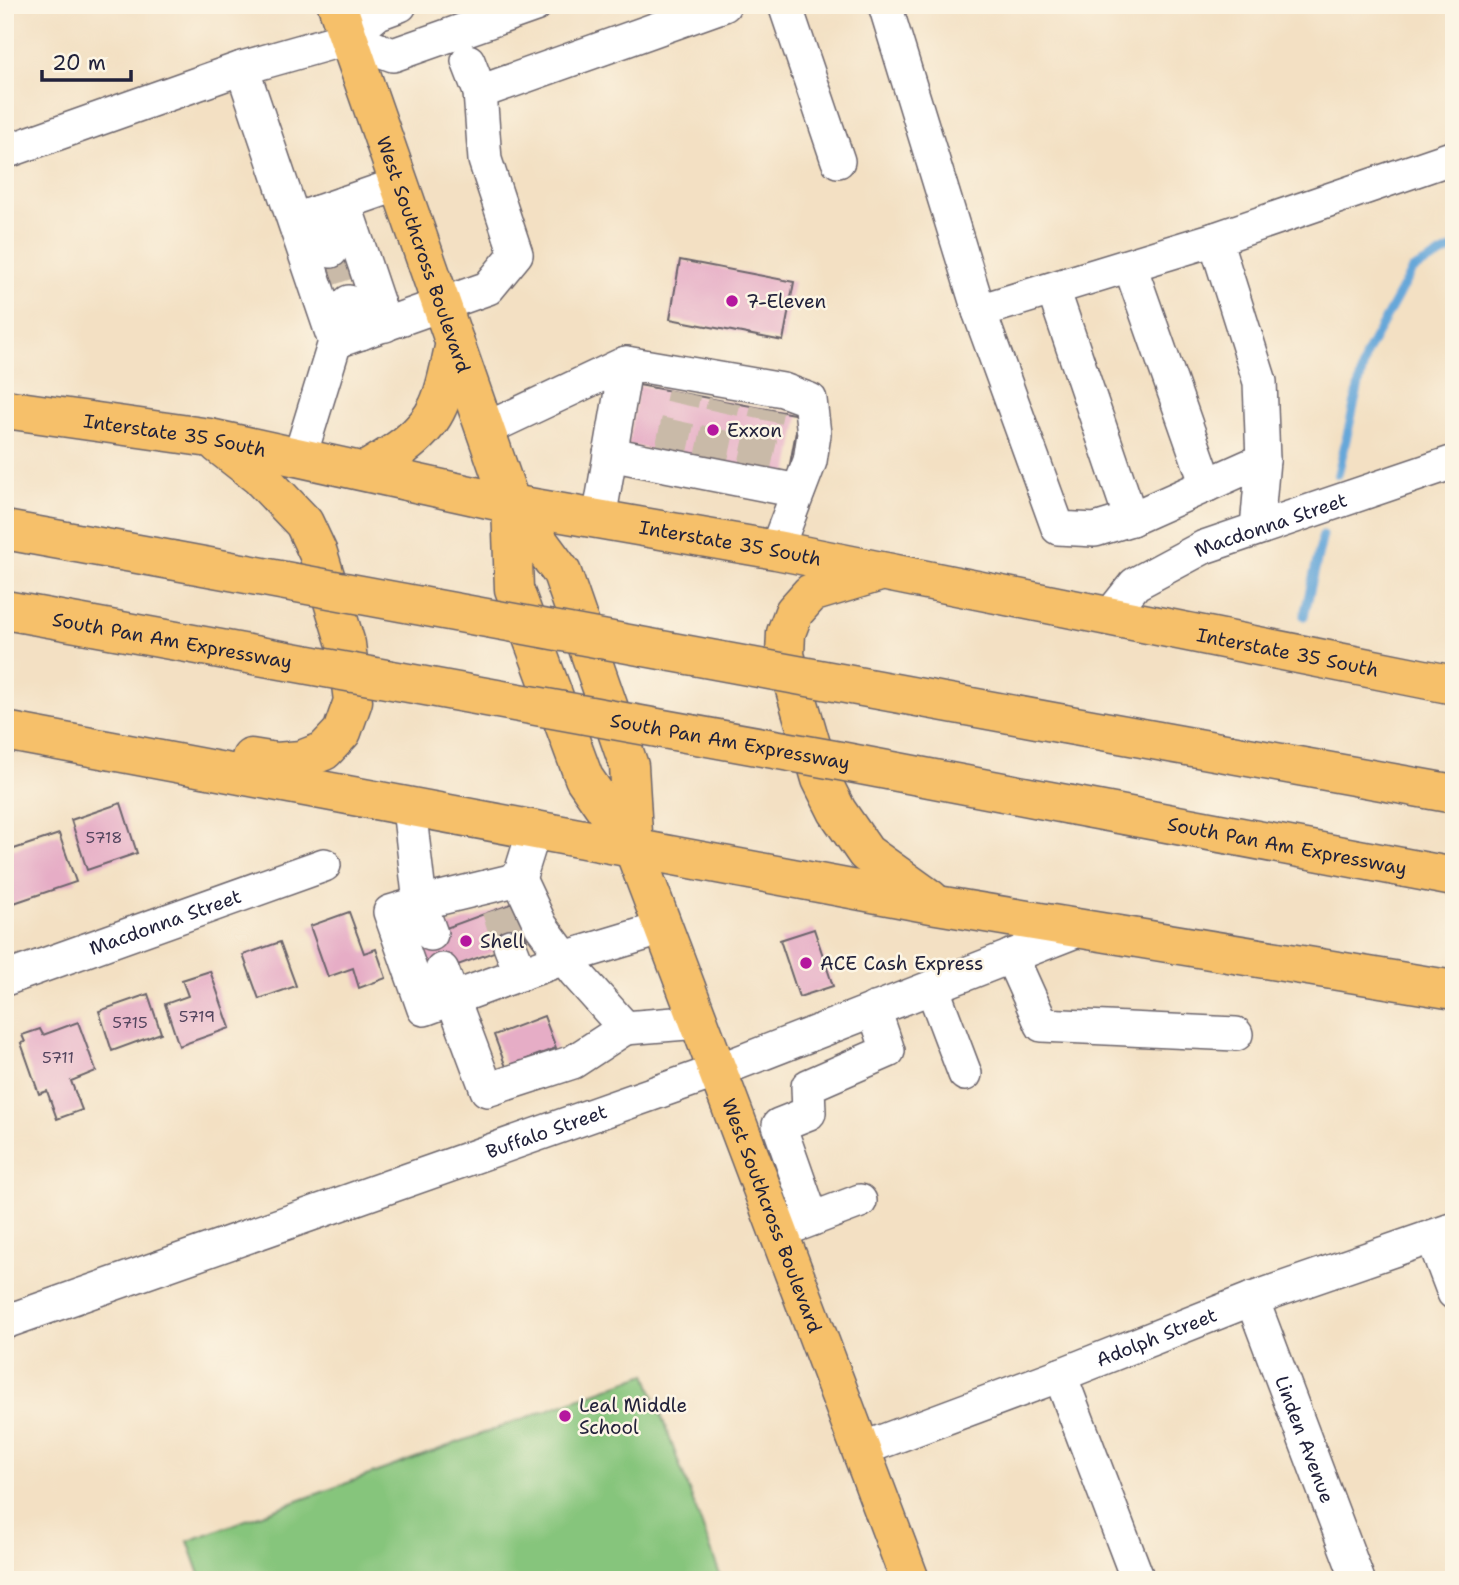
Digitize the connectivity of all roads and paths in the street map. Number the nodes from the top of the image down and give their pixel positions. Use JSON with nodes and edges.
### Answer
{"nodes":[{"id":1,"x":400,"y":5,"type":"edge"},
{"id":2,"x":535,"y":5,"type":"edge"},
{"id":3,"x":724,"y":5,"type":"edge"},
{"id":4,"x":785,"y":5,"type":"edge"},
{"id":5,"x":885,"y":5,"type":"edge"},
{"id":6,"x":342,"y":22,"type":"edge"},
{"id":7,"x":468,"y":61,"type":"dead end"},
{"id":8,"x":242,"y":68,"type":"junction"},
{"id":9,"x":480,"y":92,"type":"junction"},
{"id":10,"x":5,"y":152,"type":"edge"},
{"id":11,"x":1454,"y":157,"type":"edge"},
{"id":12,"x":838,"y":161,"type":"dead end"},
{"id":13,"x":399,"y":184,"type":"junction"},
{"id":14,"x":319,"y":212,"type":"junction"},
{"id":15,"x":1215,"y":239,"type":"junction"},
{"id":16,"x":331,"y":251,"type":"tunnel mouth"},
{"id":17,"x":1130,"y":266,"type":"junction"},
{"id":18,"x":1053,"y":289,"type":"junction"},
{"id":19,"x":349,"y":302,"type":"tunnel mouth"},
{"id":20,"x":443,"y":306,"type":"junction"},
{"id":21,"x":979,"y":311,"type":"junction"},
{"id":22,"x":360,"y":333,"type":"junction"},
{"id":23,"x":456,"y":343,"type":"junction"},
{"id":24,"x":626,"y":363,"type":"junction"},
{"id":25,"x":5,"y":409,"type":"edge"},
{"id":26,"x":486,"y":429,"type":"junction"},
{"id":27,"x":210,"y":438,"type":"junction"},
{"id":28,"x":610,"y":454,"type":"junction"},
{"id":29,"x":300,"y":456,"type":"junction"},
{"id":30,"x":1263,"y":460,"type":"junction"},
{"id":31,"x":1454,"y":462,"type":"edge"},
{"id":32,"x":365,"y":471,"type":"junction"},
{"id":33,"x":1207,"y":485,"type":"junction"},
{"id":34,"x":798,"y":491,"type":"junction"},
{"id":35,"x":511,"y":504,"type":"junction"},
{"id":36,"x":598,"y":519,"type":"junction"},
{"id":37,"x":1132,"y":519,"type":"junction"},
{"id":38,"x":1257,"y":528,"type":"junction"},
{"id":39,"x":5,"y":530,"type":"edge"},
{"id":40,"x":776,"y":550,"type":"junction"},
{"id":41,"x":882,"y":571,"type":"junction"},
{"id":42,"x":5,"y":610,"type":"edge"},
{"id":43,"x":1108,"y":618,"type":"junction"},
{"id":44,"x":1454,"y":685,"type":"edge"},
{"id":45,"x":11,"y":732,"type":"edge"},
{"id":46,"x":1454,"y":794,"type":"edge"},
{"id":47,"x":409,"y":808,"type":"junction"},
{"id":48,"x":534,"y":831,"type":"junction"},
{"id":49,"x":634,"y":850,"type":"junction"},
{"id":50,"x":324,"y":865,"type":"dead end"},
{"id":51,"x":1454,"y":877,"type":"edge"},
{"id":52,"x":502,"y":892,"type":"junction"},
{"id":53,"x":420,"y":902,"type":"junction"},
{"id":54,"x":937,"y":905,"type":"junction"},
{"id":55,"x":664,"y":928,"type":"junction"},
{"id":56,"x":1081,"y":929,"type":"junction"},
{"id":57,"x":431,"y":934,"type":"dead end"},
{"id":58,"x":1011,"y":956,"type":"junction"},
{"id":59,"x":564,"y":958,"type":"junction"},
{"id":60,"x":5,"y":979,"type":"edge"},
{"id":61,"x":448,"y":985,"type":"junction"},
{"id":62,"x":932,"y":986,"type":"junction"},
{"id":63,"x":1454,"y":990,"type":"edge"},
{"id":64,"x":874,"y":1009,"type":"junction"},
{"id":65,"x":699,"y":1022,"type":"junction"},
{"id":66,"x":625,"y":1028,"type":"junction"},
{"id":67,"x":1236,"y":1034,"type":"dead end"},
{"id":68,"x":717,"y":1071,"type":"junction"},
{"id":69,"x":965,"y":1074,"type":"dead end"},
{"id":70,"x":779,"y":1125,"type":"junction"},
{"id":71,"x":742,"y":1138,"type":"junction"},
{"id":72,"x":860,"y":1201,"type":"dead end"},
{"id":73,"x":795,"y":1225,"type":"junction"},
{"id":74,"x":1443,"y":1233,"type":"edge"},
{"id":75,"x":1454,"y":1293,"type":"edge"},
{"id":76,"x":1252,"y":1299,"type":"junction"},
{"id":77,"x":5,"y":1322,"type":"edge"},
{"id":78,"x":1060,"y":1375,"type":"junction"},
{"id":79,"x":862,"y":1449,"type":"junction"},
{"id":80,"x":910,"y":1580,"type":"edge"},
{"id":81,"x":1138,"y":1580,"type":"edge"},
{"id":82,"x":1358,"y":1580,"type":"edge"}],
"edges":[{"from":1,"to":6,"type":"street"},
{"from":2,"to":6,"type":"street"},
{"from":3,"to":9,"type":"street"},
{"from":4,"to":12,"type":"street"},
{"from":5,"to":21,"type":"street"},
{"from":6,"to":8,"type":"street"},
{"from":6,"to":13,"type":"main road","name":"West Southcross Boulevard"},
{"from":7,"to":9,"type":"street"},
{"from":8,"to":10,"type":"street"},
{"from":8,"to":14,"type":"street"},
{"from":9,"to":20,"type":"street"},
{"from":11,"to":15,"type":"street"},
{"from":13,"to":14,"type":"street"},
{"from":13,"to":20,"type":"main road","name":"West Southcross Boulevard"},
{"from":14,"to":16,"type":"street"},
{"from":14,"to":22,"type":"street"},
{"from":14,"to":22,"type":"street"},
{"from":15,"to":17,"type":"street"},
{"from":15,"to":30,"type":"street"},
{"from":17,"to":18,"type":"street"},
{"from":17,"to":33,"type":"street"},
{"from":18,"to":21,"type":"street"},
{"from":18,"to":37,"type":"street"},
{"from":19,"to":22,"type":"street"},
{"from":20,"to":22,"type":"street"},
{"from":20,"to":23,"type":"main road","name":"West Southcross Boulevard"},
{"from":21,"to":37,"type":"street"},
{"from":22,"to":29,"type":"street"},
{"from":23,"to":26,"type":"main road","name":"West Southcross Boulevard"},
{"from":23,"to":32,"type":"main road"},
{"from":24,"to":26,"type":"street"},
{"from":24,"to":28,"type":"street"},
{"from":24,"to":34,"type":"street"},
{"from":25,"to":27,"type":"main road","name":"Interstate 35 South"},
{"from":26,"to":35,"type":"main road","name":"West Southcross Boulevard"},
{"from":27,"to":29,"type":"main road","name":"Interstate 35 South"},
{"from":27,"to":45,"type":"main road"},
{"from":28,"to":34,"type":"street"},
{"from":28,"to":36,"type":"street"},
{"from":29,"to":32,"type":"main road","name":"Interstate 35 South"},
{"from":30,"to":33,"type":"street"},
{"from":30,"to":38,"type":"street"},
{"from":31,"to":38,"type":"street","name":"Macdonna Street"},
{"from":32,"to":35,"type":"main road","name":"Interstate 35 South"},
{"from":33,"to":37,"type":"street"},
{"from":34,"to":40,"type":"street"},
{"from":35,"to":36,"type":"main road","name":"Interstate 35 South"},
{"from":35,"to":49,"type":"main road","name":"West Southcross Boulevard"},
{"from":35,"to":49,"type":"main road","name":"West Southcross Boulevard"},
{"from":36,"to":40,"type":"main road","name":"Interstate 35 South"},
{"from":38,"to":43,"type":"street","name":"Macdonna Street"},
{"from":39,"to":46,"type":"main road","bridge":true},
{"from":40,"to":41,"type":"main road","name":"Interstate 35 South"},
{"from":41,"to":43,"type":"main road","name":"Interstate 35 South"},
{"from":41,"to":54,"type":"main road"},
{"from":42,"to":51,"type":"main road","name":"South Pan Am Expressway","bridge":true},
{"from":43,"to":44,"type":"main road","name":"Interstate 35 South"},
{"from":45,"to":47,"type":"main road"},
{"from":47,"to":48,"type":"main road"},
{"from":47,"to":53,"type":"street"},
{"from":48,"to":49,"type":"main road"},
{"from":48,"to":52,"type":"street"},
{"from":49,"to":54,"type":"main road"},
{"from":49,"to":55,"type":"main road","name":"West Southcross Boulevard"},
{"from":50,"to":60,"type":"street","name":"Macdonna Street"},
{"from":52,"to":53,"type":"street"},
{"from":52,"to":59,"type":"street"},
{"from":53,"to":57,"type":"street"},
{"from":53,"to":61,"type":"street"},
{"from":54,"to":56,"type":"main road"},
{"from":55,"to":59,"type":"street"},
{"from":55,"to":65,"type":"main road","name":"West Southcross Boulevard"},
{"from":56,"to":58,"type":"street","name":"Buffalo Street"},
{"from":56,"to":63,"type":"main road"},
{"from":58,"to":62,"type":"street","name":"Buffalo Street"},
{"from":58,"to":67,"type":"street"},
{"from":59,"to":61,"type":"street"},
{"from":59,"to":66,"type":"street"},
{"from":61,"to":66,"type":"street"},
{"from":62,"to":64,"type":"street","name":"Buffalo Street"},
{"from":62,"to":69,"type":"street"},
{"from":64,"to":68,"type":"street","name":"Buffalo Street"},
{"from":64,"to":70,"type":"street"},
{"from":65,"to":66,"type":"street"},
{"from":65,"to":68,"type":"main road","name":"West Southcross Boulevard"},
{"from":68,"to":71,"type":"main road","name":"West Southcross Boulevard"},
{"from":68,"to":77,"type":"street","name":"Buffalo Street"},
{"from":70,"to":71,"type":"street"},
{"from":70,"to":73,"type":"street"},
{"from":71,"to":73,"type":"main road","name":"West Southcross Boulevard"},
{"from":72,"to":73,"type":"street"},
{"from":73,"to":79,"type":"main road","name":"West Southcross Boulevard"},
{"from":74,"to":75,"type":"street"},
{"from":74,"to":76,"type":"street","name":"Adolph Street"},
{"from":76,"to":78,"type":"street","name":"Adolph Street"},
{"from":76,"to":82,"type":"street","name":"Linden Avenue"},
{"from":78,"to":79,"type":"street","name":"Adolph Street"},
{"from":78,"to":81,"type":"street"},
{"from":79,"to":80,"type":"main road","name":"West Southcross Boulevard"}]}
